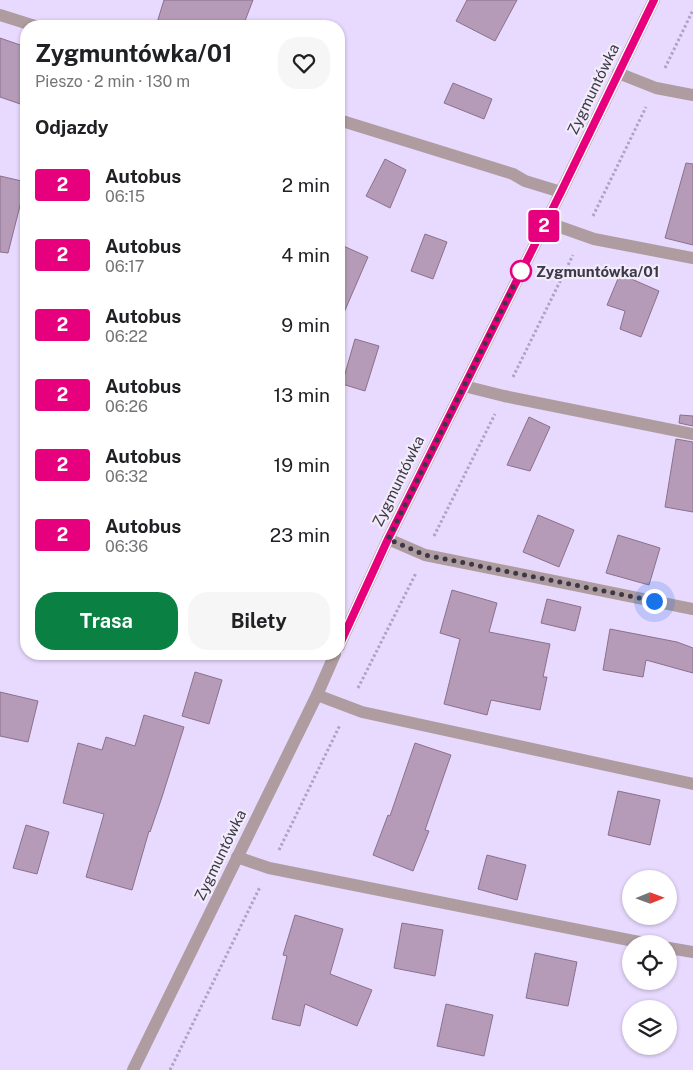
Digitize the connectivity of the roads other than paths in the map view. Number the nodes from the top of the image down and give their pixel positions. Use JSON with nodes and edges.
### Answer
{"nodes":[{"id":1,"x":654,"y":0,"type":"edge"},
{"id":2,"x":0,"y":15,"type":"edge"},
{"id":3,"x":20,"y":21,"type":"edge"},
{"id":4,"x":618,"y":74,"type":"junction"},
{"id":5,"x":693,"y":95,"type":"edge"},
{"id":6,"x":345,"y":122,"type":"edge"},
{"id":7,"x":561,"y":192,"type":"junction"},
{"id":8,"x":546,"y":222,"type":"junction"},
{"id":9,"x":693,"y":258,"type":"edge"},
{"id":10,"x":464,"y":386,"type":"junction"},
{"id":11,"x":693,"y":434,"type":"edge"},
{"id":12,"x":388,"y":539,"type":"junction"},
{"id":13,"x":693,"y":609,"type":"edge"},
{"id":14,"x":345,"y":633,"type":"edge"},
{"id":15,"x":332,"y":660,"type":"edge"},
{"id":16,"x":317,"y":695,"type":"junction"},
{"id":17,"x":693,"y":784,"type":"edge"},
{"id":18,"x":238,"y":857,"type":"junction"},
{"id":19,"x":622,"y":939,"type":"edge"},
{"id":20,"x":677,"y":949,"type":"edge"},
{"id":21,"x":693,"y":952,"type":"edge"},
{"id":22,"x":133,"y":1070,"type":"edge"}],
"edges":[{"from":1,"to":4,"type":"street","name":"Zygmuntówka"},
{"from":2,"to":3,"type":"street"},
{"from":4,"to":5,"type":"street"},
{"from":4,"to":7,"type":"street","name":"Zygmuntówka"},
{"from":6,"to":7,"type":"street"},
{"from":7,"to":8,"type":"street","name":"Zygmuntówka"},
{"from":8,"to":9,"type":"street"},
{"from":8,"to":10,"type":"street","name":"Zygmuntówka"},
{"from":10,"to":11,"type":"street"},
{"from":10,"to":12,"type":"street","name":"Zygmuntówka"},
{"from":12,"to":13,"type":"street"},
{"from":12,"to":14,"type":"street","name":"Zygmuntówka"},
{"from":15,"to":16,"type":"street","name":"Zygmuntówka"},
{"from":16,"to":17,"type":"street"},
{"from":16,"to":18,"type":"street","name":"Zygmuntówka"},
{"from":18,"to":19,"type":"street"},
{"from":18,"to":22,"type":"street","name":"Zygmuntówka"},
{"from":20,"to":21,"type":"street"}]}
